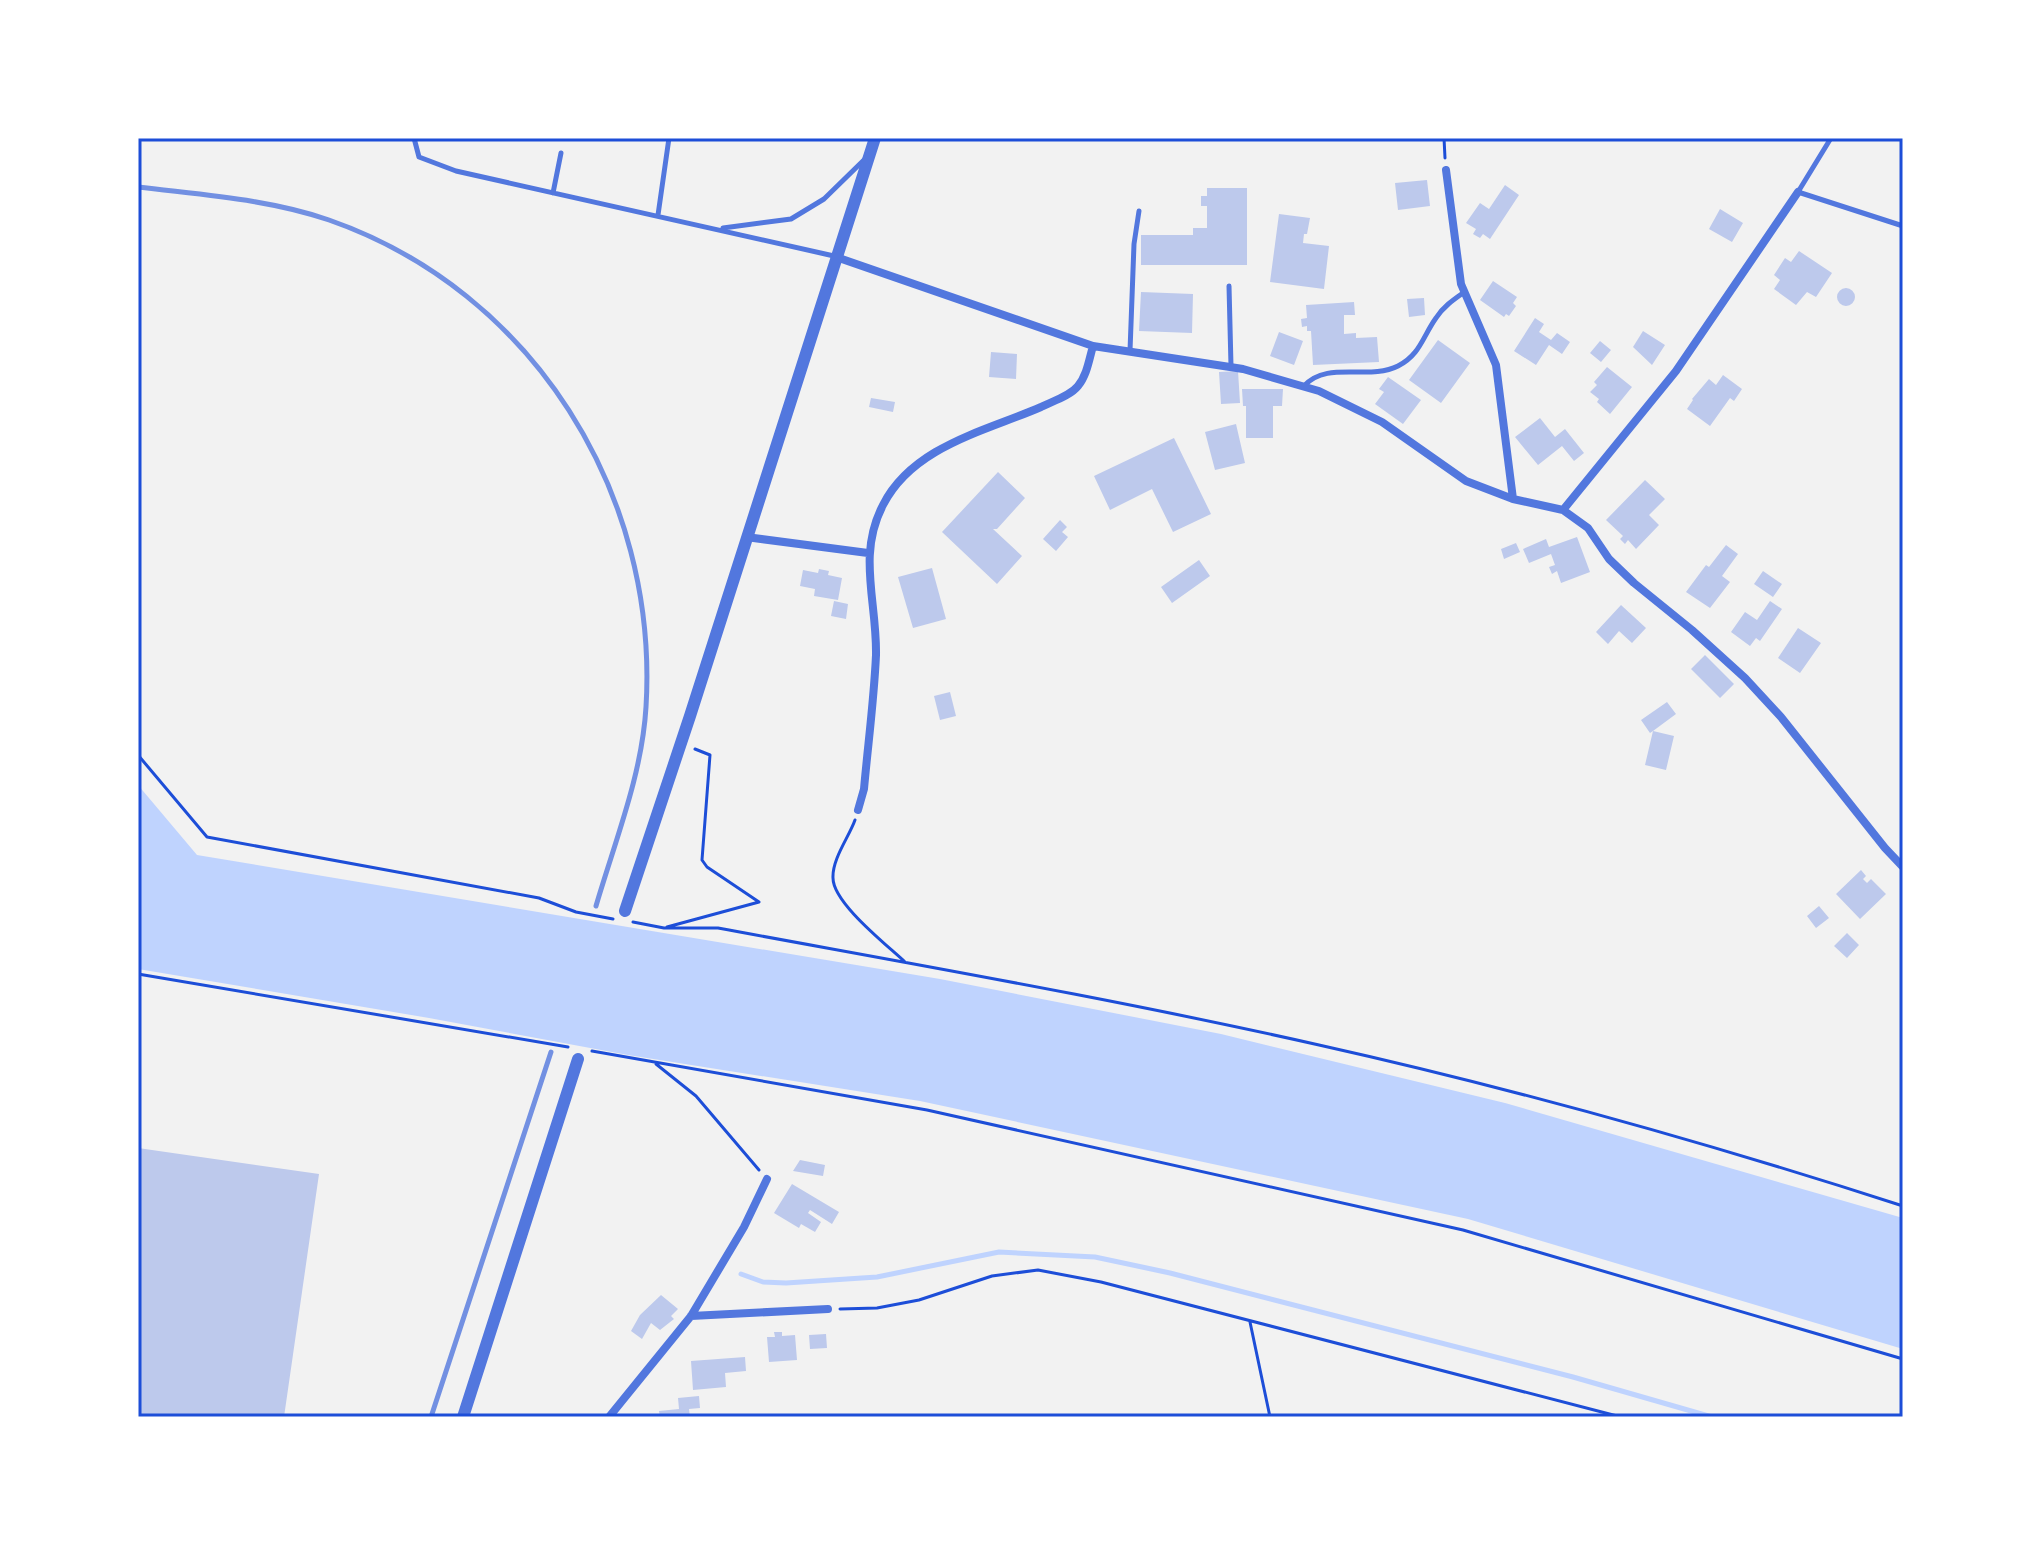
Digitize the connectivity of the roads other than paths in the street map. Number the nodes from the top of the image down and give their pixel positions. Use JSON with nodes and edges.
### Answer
{"nodes":[{"id":1,"x":414,"y":138,"type":"edge"},
{"id":2,"x":669,"y":138,"type":"edge"},
{"id":3,"x":875,"y":138,"type":"edge"},
{"id":4,"x":1831,"y":138,"type":"edge"},
{"id":5,"x":561,"y":153,"type":"dead end"},
{"id":6,"x":869,"y":154,"type":"junction"},
{"id":7,"x":1446,"y":170,"type":"road end"},
{"id":8,"x":1798,"y":192,"type":"junction"},
{"id":9,"x":553,"y":193,"type":"junction"},
{"id":10,"x":1139,"y":211,"type":"dead end"},
{"id":11,"x":658,"y":215,"type":"junction"},
{"id":12,"x":1903,"y":226,"type":"edge"},
{"id":13,"x":718,"y":229,"type":"junction"},
{"id":14,"x":836,"y":257,"type":"junction"},
{"id":15,"x":1229,"y":286,"type":"dead end"},
{"id":16,"x":1463,"y":293,"type":"junction"},
{"id":17,"x":1093,"y":346,"type":"junction"},
{"id":18,"x":1130,"y":352,"type":"junction"},
{"id":19,"x":1231,"y":367,"type":"junction"},
{"id":20,"x":1303,"y":387,"type":"junction"},
{"id":21,"x":1513,"y":499,"type":"junction"},
{"id":22,"x":1563,"y":510,"type":"junction"},
{"id":23,"x":746,"y":537,"type":"junction"},
{"id":24,"x":868,"y":553,"type":"junction"},
{"id":25,"x":858,"y":810,"type":"road end"},
{"id":26,"x":1903,"y":867,"type":"edge"},
{"id":27,"x":625,"y":911,"type":"dead end"},
{"id":28,"x":578,"y":1059,"type":"dead end"},
{"id":29,"x":767,"y":1179,"type":"road end"},
{"id":30,"x":828,"y":1309,"type":"road end"},
{"id":31,"x":691,"y":1316,"type":"junction"},
{"id":32,"x":612,"y":1416,"type":"edge"},
{"id":33,"x":463,"y":1417,"type":"edge"}],
"edges":[{"from":1,"to":9,"type":"lane"},
{"from":2,"to":11,"type":"lane"},
{"from":3,"to":6,"type":"street"},
{"from":4,"to":8,"type":"lane"},
{"from":5,"to":9,"type":"lane"},
{"from":6,"to":13,"type":"lane"},
{"from":6,"to":14,"type":"street"},
{"from":7,"to":16,"type":"street"},
{"from":8,"to":12,"type":"lane"},
{"from":8,"to":22,"type":"street"},
{"from":9,"to":11,"type":"lane"},
{"from":10,"to":18,"type":"lane"},
{"from":11,"to":13,"type":"lane"},
{"from":13,"to":14,"type":"lane"},
{"from":14,"to":17,"type":"street"},
{"from":14,"to":23,"type":"street"},
{"from":15,"to":19,"type":"lane"},
{"from":16,"to":20,"type":"lane"},
{"from":16,"to":21,"type":"street"},
{"from":17,"to":18,"type":"street"},
{"from":17,"to":24,"type":"street"},
{"from":18,"to":19,"type":"street"},
{"from":19,"to":20,"type":"street"},
{"from":20,"to":21,"type":"street"},
{"from":21,"to":22,"type":"street"},
{"from":22,"to":26,"type":"street"},
{"from":23,"to":24,"type":"street"},
{"from":23,"to":27,"type":"street"},
{"from":24,"to":25,"type":"street"},
{"from":28,"to":33,"type":"street"},
{"from":29,"to":31,"type":"street"},
{"from":30,"to":31,"type":"street"},
{"from":31,"to":32,"type":"street"}]}
